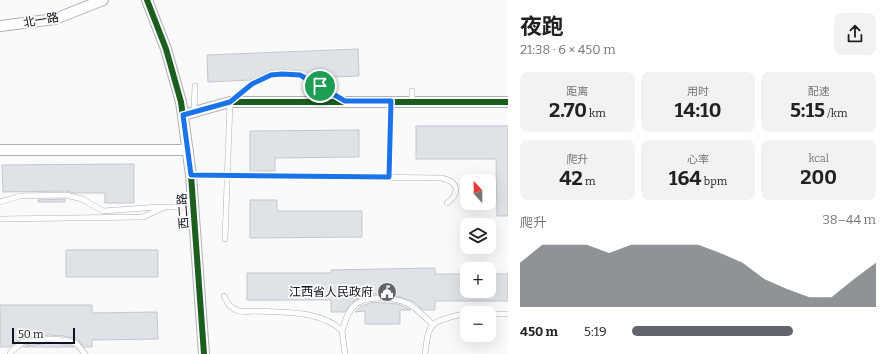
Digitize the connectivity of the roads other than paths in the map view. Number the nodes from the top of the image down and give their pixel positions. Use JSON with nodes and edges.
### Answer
{"nodes":[{"id":1,"x":103,"y":0,"type":"edge"},
{"id":2,"x":147,"y":0,"type":"edge"},
{"id":3,"x":0,"y":26,"type":"edge"},
{"id":4,"x":194,"y":86,"type":"dead end"},
{"id":5,"x":412,"y":91,"type":"dead end"},
{"id":6,"x":345,"y":101,"type":"junction"},
{"id":7,"x":391,"y":101,"type":"junction"},
{"id":8,"x":412,"y":101,"type":"junction"},
{"id":9,"x":230,"y":102,"type":"junction"},
{"id":10,"x":508,"y":102,"type":"edge"},
{"id":11,"x":194,"y":112,"type":"junction"},
{"id":12,"x":183,"y":115,"type":"junction"},
{"id":13,"x":0,"y":150,"type":"edge"},
{"id":14,"x":188,"y":150,"type":"junction"},
{"id":15,"x":191,"y":175,"type":"junction"},
{"id":16,"x":227,"y":175,"type":"junction"},
{"id":17,"x":389,"y":177,"type":"junction"},
{"id":18,"x":0,"y":202,"type":"edge"},
{"id":19,"x":447,"y":203,"type":"dead end"},
{"id":20,"x":165,"y":207,"type":"junction"},
{"id":21,"x":193,"y":207,"type":"junction"},
{"id":22,"x":0,"y":218,"type":"edge"},
{"id":23,"x":225,"y":239,"type":"dead end"},
{"id":24,"x":224,"y":296,"type":"dead end"},
{"id":25,"x":496,"y":314,"type":"edge"},
{"id":26,"x":508,"y":314,"type":"edge"},
{"id":27,"x":460,"y":316,"type":"edge"},
{"id":28,"x":432,"y":324,"type":"junction"},
{"id":29,"x":342,"y":331,"type":"junction"},
{"id":30,"x":10,"y":354,"type":"edge"},
{"id":31,"x":85,"y":354,"type":"edge"},
{"id":32,"x":204,"y":354,"type":"edge"},
{"id":33,"x":345,"y":354,"type":"edge"},
{"id":34,"x":425,"y":354,"type":"edge"}],
"edges":[{"from":1,"to":3,"type":"street","name":"北一路"},
{"from":2,"to":12,"type":"street","name":"西二路"},
{"from":4,"to":11,"type":"lane"},
{"from":5,"to":8,"type":"lane"},
{"from":6,"to":7,"type":"street"},
{"from":6,"to":9,"type":"street"},
{"from":6,"to":9,"type":"lane"},
{"from":7,"to":8,"type":"street"},
{"from":7,"to":17,"type":"lane"},
{"from":8,"to":10,"type":"street"},
{"from":9,"to":11,"type":"street"},
{"from":9,"to":16,"type":"lane"},
{"from":11,"to":12,"type":"street"},
{"from":12,"to":14,"type":"street","name":"西二路"},
{"from":13,"to":14,"type":"street"},
{"from":14,"to":15,"type":"street","name":"西二路"},
{"from":15,"to":16,"type":"lane"},
{"from":15,"to":21,"type":"street","name":"西二路"},
{"from":16,"to":17,"type":"lane"},
{"from":16,"to":23,"type":"lane"},
{"from":17,"to":19,"type":"lane"},
{"from":18,"to":20,"type":"lane"},
{"from":20,"to":21,"type":"lane"},
{"from":20,"to":22,"type":"lane"},
{"from":21,"to":32,"type":"street","name":"西二路"},
{"from":24,"to":29,"type":"lane"},
{"from":25,"to":26,"type":"lane"},
{"from":27,"to":28,"type":"lane"},
{"from":28,"to":29,"type":"lane"},
{"from":28,"to":34,"type":"lane"},
{"from":29,"to":33,"type":"lane"},
{"from":30,"to":31,"type":"lane"}]}
